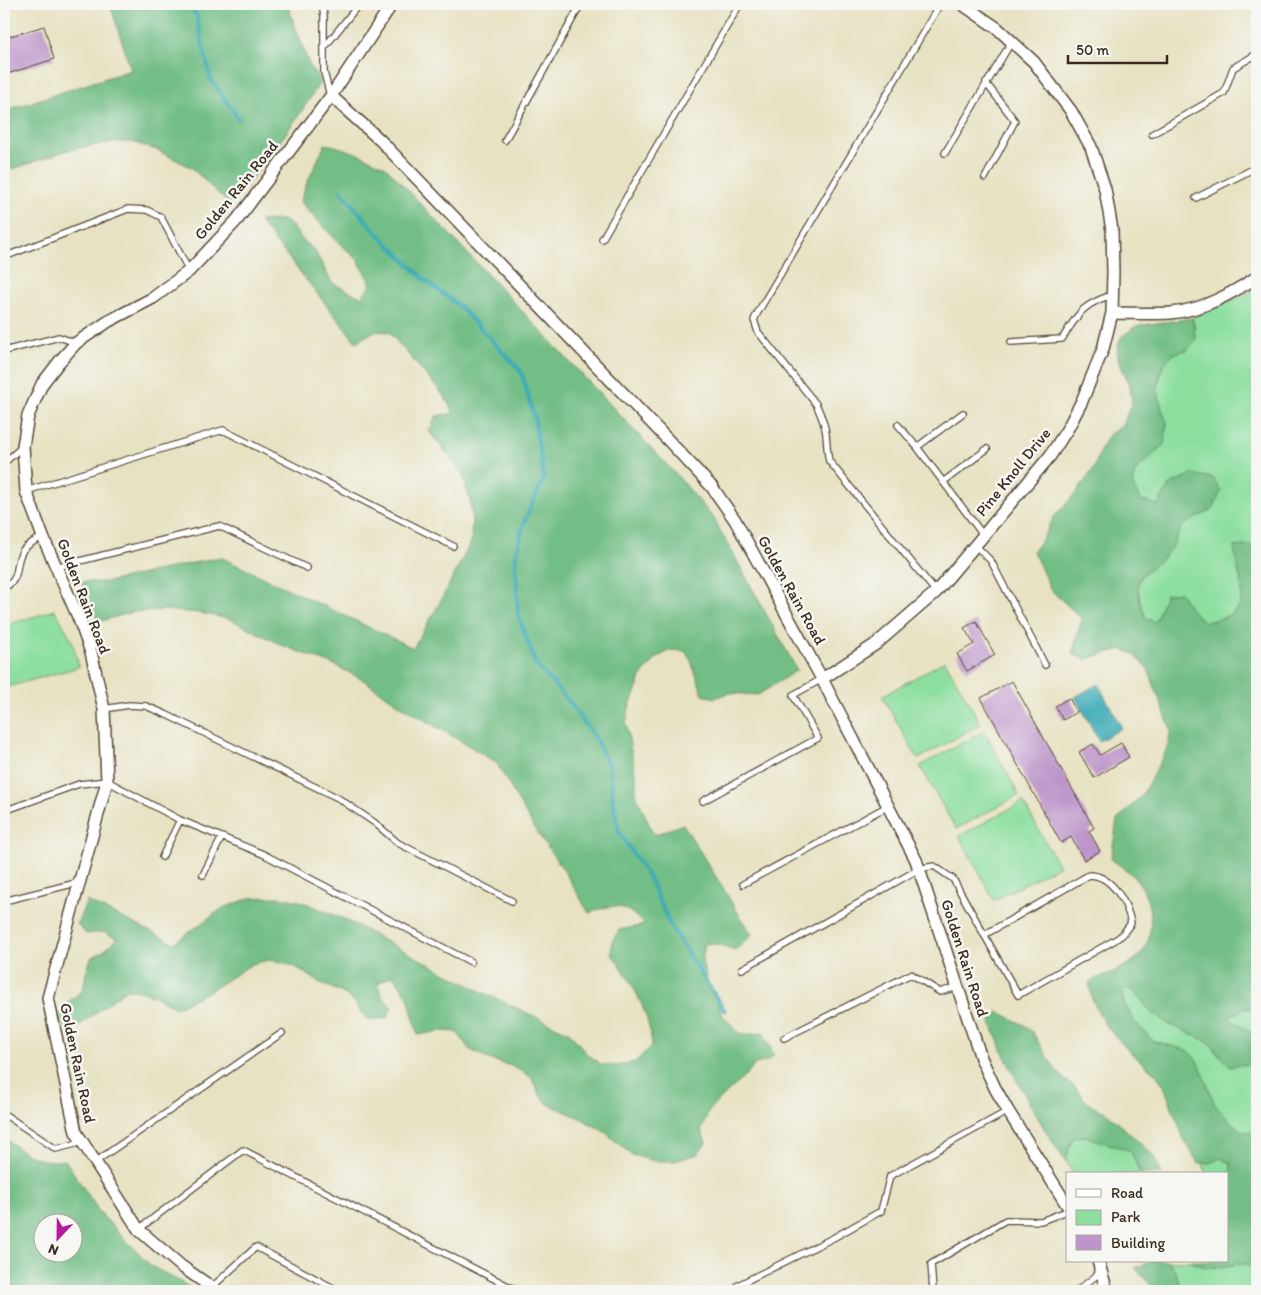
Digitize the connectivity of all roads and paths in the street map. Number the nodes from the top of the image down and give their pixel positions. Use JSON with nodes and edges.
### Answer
{"nodes":[{"id":1,"x":322,"y":4,"type":"edge"},
{"id":2,"x":359,"y":4,"type":"edge"},
{"id":3,"x":392,"y":4,"type":"edge"},
{"id":4,"x":581,"y":4,"type":"edge"},
{"id":5,"x":740,"y":4,"type":"edge"},
{"id":6,"x":940,"y":4,"type":"edge"},
{"id":7,"x":962,"y":4,"type":"edge"},
{"id":8,"x":1012,"y":41,"type":"junction"},
{"id":9,"x":324,"y":48,"type":"junction"},
{"id":10,"x":1257,"y":54,"type":"edge"},
{"id":11,"x":986,"y":82,"type":"junction"},
{"id":12,"x":330,"y":96,"type":"junction"},
{"id":13,"x":1152,"y":134,"type":"dead end"},
{"id":14,"x":505,"y":140,"type":"dead end"},
{"id":15,"x":945,"y":153,"type":"dead end"},
{"id":16,"x":1257,"y":167,"type":"edge"},
{"id":17,"x":984,"y":178,"type":"dead end"},
{"id":18,"x":1196,"y":198,"type":"dead end"},
{"id":19,"x":602,"y":240,"type":"dead end"},
{"id":20,"x":4,"y":257,"type":"edge"},
{"id":21,"x":189,"y":271,"type":"junction"},
{"id":22,"x":1257,"y":277,"type":"edge"},
{"id":23,"x":1112,"y":295,"type":"junction"},
{"id":24,"x":1112,"y":313,"type":"junction"},
{"id":25,"x":1011,"y":342,"type":"dead end"},
{"id":26,"x":76,"y":343,"type":"junction"},
{"id":27,"x":4,"y":351,"type":"edge"},
{"id":28,"x":963,"y":413,"type":"dead end"},
{"id":29,"x":898,"y":424,"type":"dead end"},
{"id":30,"x":23,"y":446,"type":"junction"},
{"id":31,"x":917,"y":447,"type":"junction"},
{"id":32,"x":987,"y":450,"type":"dead end"},
{"id":33,"x":4,"y":463,"type":"edge"},
{"id":34,"x":943,"y":482,"type":"junction"},
{"id":35,"x":26,"y":491,"type":"junction"},
{"id":36,"x":983,"y":535,"type":"junction"},
{"id":37,"x":43,"y":536,"type":"junction"},
{"id":38,"x":976,"y":545,"type":"junction"},
{"id":39,"x":453,"y":546,"type":"dead end"},
{"id":40,"x":56,"y":567,"type":"junction"},
{"id":41,"x":307,"y":568,"type":"dead end"},
{"id":42,"x":4,"y":588,"type":"edge"},
{"id":43,"x":936,"y":592,"type":"junction"},
{"id":44,"x":1045,"y":665,"type":"dead end"},
{"id":45,"x":822,"y":679,"type":"junction"},
{"id":46,"x":104,"y":709,"type":"junction"},
{"id":47,"x":107,"y":780,"type":"junction"},
{"id":48,"x":703,"y":801,"type":"dead end"},
{"id":49,"x":888,"y":806,"type":"junction"},
{"id":50,"x":4,"y":811,"type":"edge"},
{"id":51,"x":180,"y":820,"type":"junction"},
{"id":52,"x":222,"y":838,"type":"junction"},
{"id":53,"x":162,"y":857,"type":"dead end"},
{"id":54,"x":919,"y":869,"type":"junction"},
{"id":55,"x":202,"y":875,"type":"dead end"},
{"id":56,"x":80,"y":882,"type":"junction"},
{"id":57,"x":743,"y":884,"type":"dead end"},
{"id":58,"x":4,"y":901,"type":"edge"},
{"id":59,"x":512,"y":901,"type":"dead end"},
{"id":60,"x":984,"y":935,"type":"junction"},
{"id":61,"x":471,"y":962,"type":"dead end"},
{"id":62,"x":742,"y":969,"type":"dead end"},
{"id":63,"x":958,"y":987,"type":"junction"},
{"id":64,"x":282,"y":1033,"type":"dead end"},
{"id":65,"x":784,"y":1038,"type":"dead end"},
{"id":66,"x":1008,"y":1111,"type":"junction"},
{"id":67,"x":4,"y":1114,"type":"edge"},
{"id":68,"x":83,"y":1142,"type":"junction"},
{"id":69,"x":95,"y":1162,"type":"junction"},
{"id":70,"x":1066,"y":1203,"type":"edge"},
{"id":71,"x":1066,"y":1211,"type":"edge"},
{"id":72,"x":138,"y":1230,"type":"junction"},
{"id":73,"x":1100,"y":1266,"type":"edge"},
{"id":74,"x":738,"y":1285,"type":"dead end"},
{"id":75,"x":214,"y":1290,"type":"edge"},
{"id":76,"x":339,"y":1291,"type":"edge"},
{"id":77,"x":518,"y":1291,"type":"edge"},
{"id":78,"x":933,"y":1291,"type":"edge"},
{"id":79,"x":1077,"y":1291,"type":"edge"},
{"id":80,"x":1107,"y":1291,"type":"edge"}],
"edges":[{"from":1,"to":9,"type":"lane"},
{"from":2,"to":9,"type":"lane"},
{"from":3,"to":12,"type":"street","name":"Golden Rain Road"},
{"from":4,"to":14,"type":"lane"},
{"from":5,"to":19,"type":"lane"},
{"from":6,"to":43,"type":"lane"},
{"from":7,"to":8,"type":"street","name":"Pine Knoll Drive"},
{"from":8,"to":11,"type":"lane"},
{"from":8,"to":23,"type":"street","name":"Pine Knoll Drive"},
{"from":9,"to":12,"type":"lane"},
{"from":10,"to":13,"type":"lane"},
{"from":11,"to":15,"type":"lane"},
{"from":11,"to":17,"type":"lane"},
{"from":12,"to":21,"type":"street","name":"Golden Rain Road"},
{"from":12,"to":45,"type":"street","name":"Golden Rain Road"},
{"from":16,"to":18,"type":"lane"},
{"from":20,"to":21,"type":"lane"},
{"from":21,"to":26,"type":"street","name":"Golden Rain Road"},
{"from":22,"to":24,"type":"street"},
{"from":23,"to":24,"type":"street","name":"Pine Knoll Drive"},
{"from":23,"to":25,"type":"lane"},
{"from":24,"to":36,"type":"street","name":"Pine Knoll Drive"},
{"from":26,"to":27,"type":"lane"},
{"from":26,"to":30,"type":"street","name":"Golden Rain Road"},
{"from":28,"to":31,"type":"lane"},
{"from":29,"to":31,"type":"lane"},
{"from":30,"to":33,"type":"lane"},
{"from":30,"to":35,"type":"street","name":"Golden Rain Road"},
{"from":31,"to":34,"type":"lane"},
{"from":32,"to":34,"type":"lane"},
{"from":34,"to":36,"type":"lane"},
{"from":35,"to":37,"type":"street","name":"Golden Rain Road"},
{"from":35,"to":39,"type":"lane"},
{"from":36,"to":38,"type":"street","name":"Pine Knoll Drive"},
{"from":37,"to":40,"type":"street","name":"Golden Rain Road"},
{"from":37,"to":42,"type":"lane"},
{"from":38,"to":43,"type":"street","name":"Pine Knoll Drive"},
{"from":38,"to":44,"type":"lane"},
{"from":40,"to":41,"type":"lane"},
{"from":40,"to":46,"type":"street","name":"Golden Rain Road"},
{"from":43,"to":45,"type":"street","name":"Pine Knoll Drive"},
{"from":45,"to":48,"type":"lane"},
{"from":45,"to":49,"type":"street","name":"Golden Rain Road"},
{"from":46,"to":47,"type":"street","name":"Golden Rain Road"},
{"from":46,"to":59,"type":"lane"},
{"from":47,"to":50,"type":"lane"},
{"from":47,"to":51,"type":"lane"},
{"from":47,"to":56,"type":"street","name":"Golden Rain Road"},
{"from":49,"to":54,"type":"street","name":"Golden Rain Road"},
{"from":49,"to":57,"type":"lane"},
{"from":51,"to":52,"type":"lane"},
{"from":51,"to":53,"type":"lane"},
{"from":52,"to":55,"type":"lane"},
{"from":52,"to":61,"type":"lane"},
{"from":54,"to":60,"type":"lane"},
{"from":54,"to":62,"type":"lane"},
{"from":54,"to":63,"type":"street","name":"Golden Rain Road"},
{"from":56,"to":58,"type":"lane"},
{"from":56,"to":68,"type":"street","name":"Golden Rain Road"},
{"from":60,"to":60,"type":"lane"},
{"from":63,"to":65,"type":"lane"},
{"from":63,"to":66,"type":"street","name":"Golden Rain Road"},
{"from":64,"to":69,"type":"lane"},
{"from":66,"to":70,"type":"street","name":"Golden Rain Road"},
{"from":66,"to":74,"type":"lane"},
{"from":67,"to":68,"type":"lane"},
{"from":68,"to":69,"type":"street","name":"Golden Rain Road"},
{"from":69,"to":72,"type":"street","name":"Golden Rain Road"},
{"from":71,"to":78,"type":"lane"},
{"from":72,"to":75,"type":"street","name":"Golden Rain Road"},
{"from":72,"to":77,"type":"lane"},
{"from":73,"to":79,"type":"lane"},
{"from":73,"to":80,"type":"street"},
{"from":75,"to":76,"type":"lane"}]}
